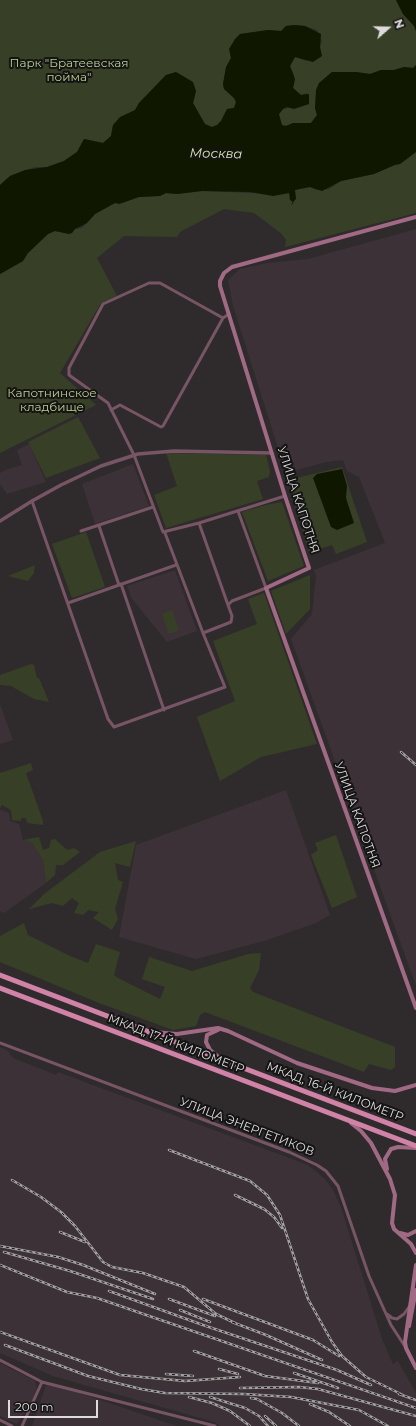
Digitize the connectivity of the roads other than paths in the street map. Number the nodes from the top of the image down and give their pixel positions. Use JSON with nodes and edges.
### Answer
{"nodes":[{"id":1,"x":416,"y":217,"type":"edge"},
{"id":2,"x":229,"y":314,"type":"junction"},
{"id":3,"x":223,"y":318,"type":"junction"},
{"id":4,"x":111,"y":410,"type":"junction"},
{"id":5,"x":272,"y":453,"type":"junction"},
{"id":6,"x":134,"y":455,"type":"junction"},
{"id":7,"x":285,"y":496,"type":"junction"},
{"id":8,"x":32,"y":500,"type":"junction"},
{"id":9,"x":153,"y":507,"type":"junction"},
{"id":10,"x":238,"y":511,"type":"junction"},
{"id":11,"x":0,"y":521,"type":"edge"},
{"id":12,"x":199,"y":524,"type":"junction"},
{"id":13,"x":99,"y":526,"type":"junction"},
{"id":14,"x":81,"y":531,"type":"dead end"},
{"id":15,"x":165,"y":533,"type":"junction"},
{"id":16,"x":176,"y":565,"type":"junction"},
{"id":17,"x":120,"y":585,"type":"junction"},
{"id":18,"x":266,"y":588,"type":"junction"},
{"id":19,"x":68,"y":603,"type":"junction"},
{"id":20,"x":228,"y":605,"type":"junction"},
{"id":21,"x":203,"y":633,"type":"junction"},
{"id":22,"x":164,"y":710,"type":"junction"},
{"id":23,"x":0,"y":976,"type":"edge"},
{"id":24,"x":0,"y":988,"type":"edge"},
{"id":25,"x":416,"y":1008,"type":"edge"},
{"id":26,"x":222,"y":1029,"type":"junction"},
{"id":27,"x":144,"y":1030,"type":"junction"},
{"id":28,"x":0,"y":1043,"type":"edge"},
{"id":29,"x":225,"y":1061,"type":"junction"},
{"id":30,"x":416,"y":1086,"type":"edge"},
{"id":31,"x":344,"y":1119,"type":"junction"},
{"id":32,"x":416,"y":1134,"type":"edge"},
{"id":33,"x":416,"y":1147,"type":"edge"},
{"id":34,"x":416,"y":1231,"type":"edge"},
{"id":35,"x":416,"y":1253,"type":"edge"},
{"id":36,"x":416,"y":1265,"type":"edge"},
{"id":37,"x":416,"y":1290,"type":"edge"},
{"id":38,"x":410,"y":1305,"type":"junction"},
{"id":39,"x":384,"y":1310,"type":"junction"},
{"id":40,"x":406,"y":1348,"type":"junction"},
{"id":41,"x":0,"y":1360,"type":"edge"},
{"id":42,"x":416,"y":1368,"type":"edge"},
{"id":43,"x":42,"y":1382,"type":"junction"},
{"id":44,"x":0,"y":1420,"type":"edge"},
{"id":45,"x":12,"y":1426,"type":"edge"},
{"id":46,"x":22,"y":1426,"type":"edge"},
{"id":47,"x":215,"y":1426,"type":"edge"}],
"edges":[{"from":1,"to":2,"type":"main road","name":"УЛИЦА КАПОТНЯ"},
{"from":2,"to":3,"type":"street"},
{"from":2,"to":5,"type":"main road","name":"УЛИЦА КАПОТНЯ"},
{"from":3,"to":4,"type":"street"},
{"from":3,"to":4,"type":"street"},
{"from":4,"to":6,"type":"street"},
{"from":5,"to":6,"type":"street"},
{"from":5,"to":7,"type":"main road","name":"УЛИЦА КАПОТНЯ"},
{"from":6,"to":8,"type":"street"},
{"from":6,"to":9,"type":"street"},
{"from":7,"to":10,"type":"street"},
{"from":7,"to":18,"type":"main road","name":"УЛИЦА КАПОТНЯ"},
{"from":8,"to":11,"type":"street"},
{"from":8,"to":19,"type":"street"},
{"from":9,"to":13,"type":"street"},
{"from":9,"to":15,"type":"street"},
{"from":10,"to":12,"type":"street"},
{"from":10,"to":18,"type":"street"},
{"from":12,"to":15,"type":"street"},
{"from":12,"to":20,"type":"street"},
{"from":13,"to":14,"type":"street"},
{"from":13,"to":17,"type":"street"},
{"from":15,"to":16,"type":"street"},
{"from":16,"to":17,"type":"street"},
{"from":16,"to":21,"type":"street"},
{"from":17,"to":19,"type":"street"},
{"from":17,"to":22,"type":"street"},
{"from":18,"to":20,"type":"street"},
{"from":18,"to":25,"type":"main road","name":"УЛИЦА КАПОТНЯ"},
{"from":19,"to":22,"type":"street"},
{"from":20,"to":21,"type":"street"},
{"from":21,"to":22,"type":"street"},
{"from":23,"to":27,"type":"highway","name":"МКАД, 17-Й КИЛОМЕТР"},
{"from":24,"to":31,"type":"highway","name":"МКАД, 17-Й КИЛОМЕТР"},
{"from":26,"to":27,"type":"main road"},
{"from":26,"to":29,"type":"main road"},
{"from":26,"to":30,"type":"main road"},
{"from":27,"to":29,"type":"highway","name":"МКАД, 17-Й КИЛОМЕТР"},
{"from":28,"to":39,"type":"street","name":"УЛИЦА ЭНЕРГЕТИКОВ"},
{"from":29,"to":32,"type":"highway","name":"МКАД, 16-Й КИЛОМЕТР"},
{"from":31,"to":33,"type":"highway","name":"МКАД, 16-Й КИЛОМЕТР"},
{"from":31,"to":35,"type":"main road"},
{"from":33,"to":34,"type":"main road"},
{"from":36,"to":38,"type":"main road"},
{"from":37,"to":40,"type":"main road"},
{"from":38,"to":39,"type":"street"},
{"from":38,"to":40,"type":"main road"},
{"from":39,"to":40,"type":"street","name":"УЛИЦА ЭНЕРГЕТИКОВ"},
{"from":40,"to":42,"type":"main road","name":"УЛИЦА ЭНЕРГЕТИКОВ"},
{"from":41,"to":43,"type":"street"},
{"from":43,"to":46,"type":"street"},
{"from":43,"to":47,"type":"street"},
{"from":44,"to":45,"type":"street"}]}
